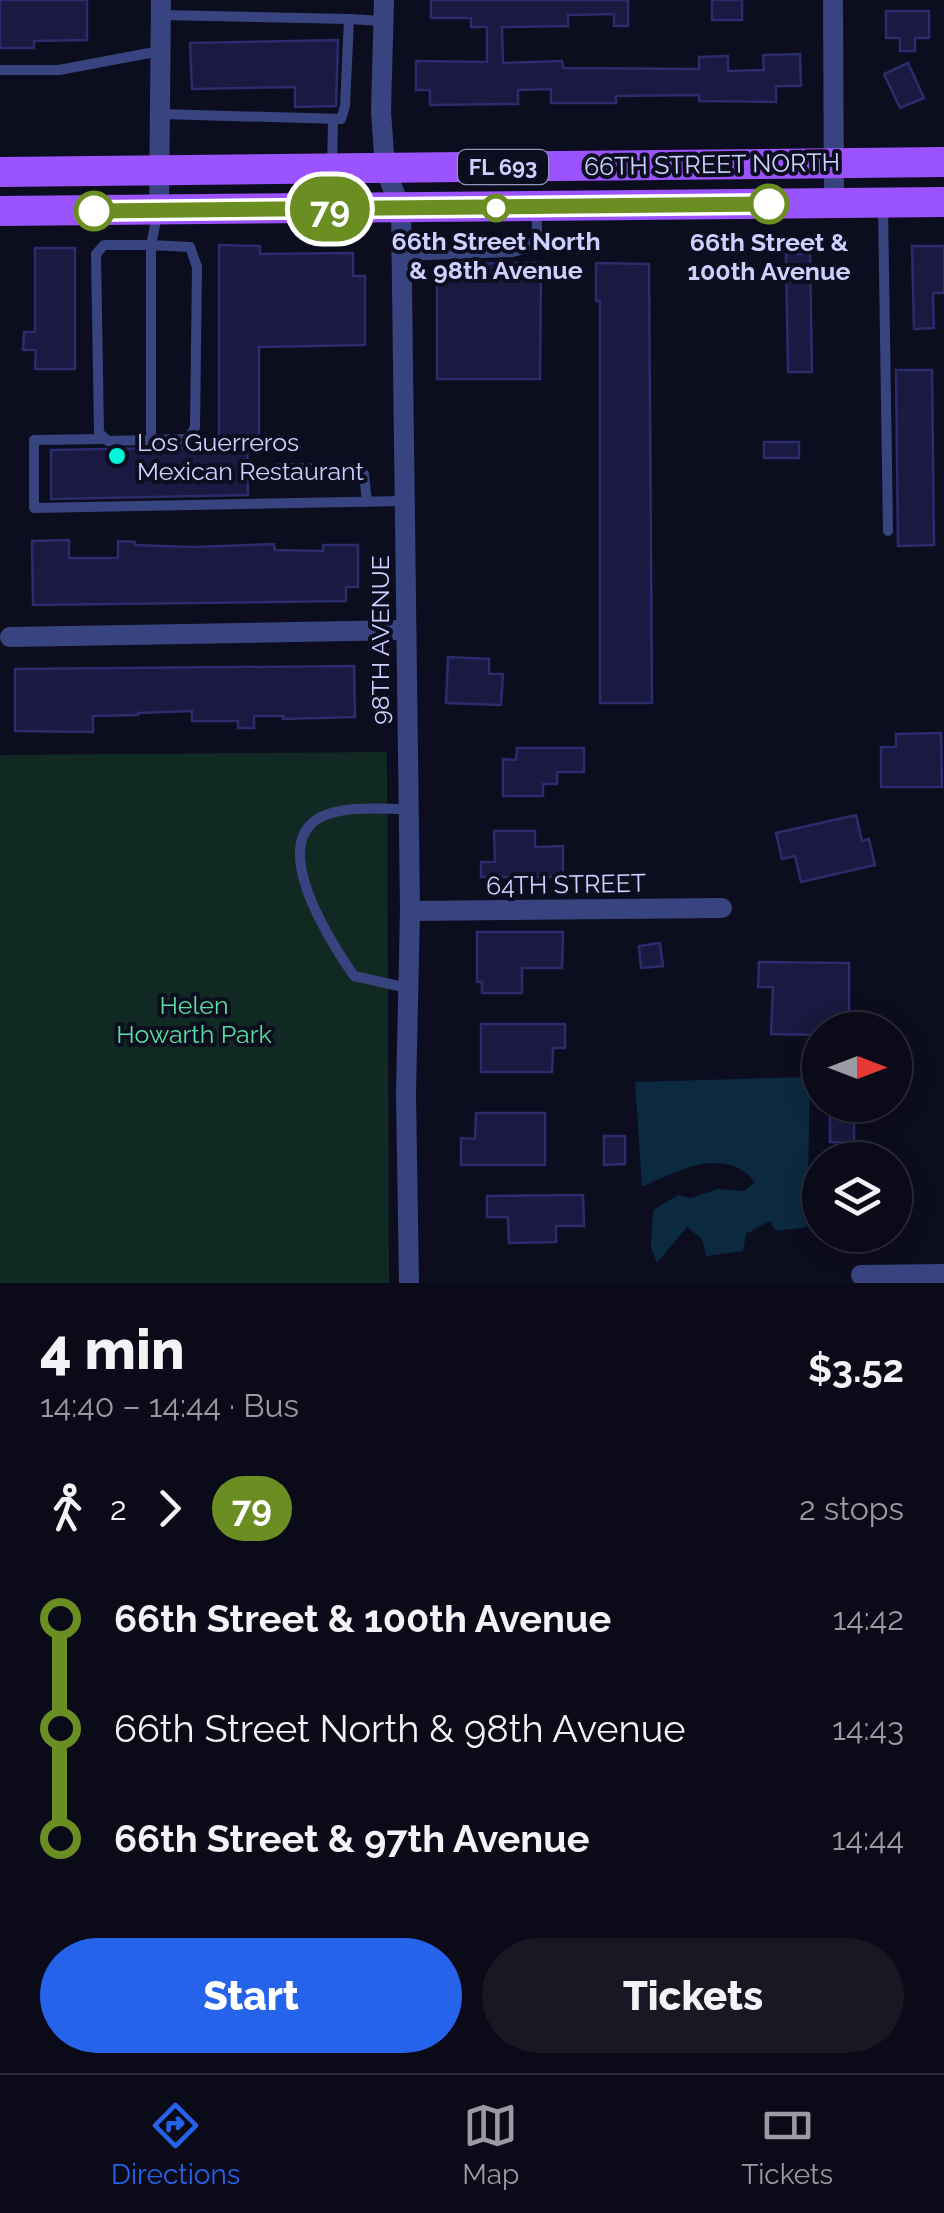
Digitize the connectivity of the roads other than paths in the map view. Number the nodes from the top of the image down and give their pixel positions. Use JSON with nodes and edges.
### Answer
{"nodes":[{"id":1,"x":833,"y":0,"type":"edge"},
{"id":2,"x":161,"y":8,"type":"edge"},
{"id":3,"x":384,"y":11,"type":"edge"},
{"id":4,"x":349,"y":18,"type":"junction"},
{"id":5,"x":161,"y":51,"type":"junction"},
{"id":6,"x":0,"y":70,"type":"edge"},
{"id":7,"x":160,"y":114,"type":"junction"},
{"id":8,"x":333,"y":120,"type":"junction"},
{"id":9,"x":833,"y":162,"type":"junction"},
{"id":10,"x":944,"y":162,"type":"edge"},
{"id":11,"x":332,"y":169,"type":"junction"},
{"id":12,"x":385,"y":169,"type":"junction"},
{"id":13,"x":160,"y":170,"type":"junction"},
{"id":14,"x":0,"y":172,"type":"edge"},
{"id":15,"x":883,"y":202,"type":"junction"},
{"id":16,"x":944,"y":202,"type":"edge"},
{"id":17,"x":834,"y":203,"type":"junction"},
{"id":18,"x":536,"y":207,"type":"junction"},
{"id":19,"x":402,"y":208,"type":"junction"},
{"id":20,"x":158,"y":210,"type":"junction"},
{"id":21,"x":0,"y":211,"type":"edge"},
{"id":22,"x":150,"y":244,"type":"junction"},
{"id":23,"x":402,"y":256,"type":"junction"},
{"id":24,"x":103,"y":439,"type":"junction"},
{"id":25,"x":150,"y":440,"type":"junction"},
{"id":26,"x":276,"y":468,"type":"dead end"},
{"id":27,"x":404,"y":501,"type":"junction"},
{"id":28,"x":367,"y":502,"type":"junction"},
{"id":29,"x":888,"y":531,"type":"dead end"},
{"id":30,"x":406,"y":630,"type":"junction"},
{"id":31,"x":10,"y":637,"type":"dead end"},
{"id":32,"x":407,"y":809,"type":"junction"},
{"id":33,"x":722,"y":908,"type":"dead end"},
{"id":34,"x":410,"y":911,"type":"junction"},
{"id":35,"x":408,"y":988,"type":"junction"},
{"id":36,"x":944,"y":1274,"type":"edge"},
{"id":37,"x":861,"y":1275,"type":"dead end"},
{"id":38,"x":409,"y":1283,"type":"edge"}],
"edges":[{"from":1,"to":9,"type":"street"},
{"from":2,"to":4,"type":"lane"},
{"from":2,"to":5,"type":"street"},
{"from":3,"to":4,"type":"lane"},
{"from":3,"to":12,"type":"street","name":"98TH AVENUE"},
{"from":4,"to":8,"type":"lane"},
{"from":5,"to":6,"type":"lane"},
{"from":5,"to":7,"type":"street"},
{"from":7,"to":8,"type":"lane"},
{"from":7,"to":13,"type":"street"},
{"from":8,"to":11,"type":"lane"},
{"from":9,"to":10,"type":"main road","name":"66TH STREET NORTH","number":"FL 693"},
{"from":9,"to":12,"type":"main road","name":"66TH STREET NORTH","number":"FL 693"},
{"from":9,"to":17,"type":"street"},
{"from":11,"to":12,"type":"main road","name":"66TH STREET NORTH","number":"FL 693"},
{"from":11,"to":13,"type":"main road","name":"66TH STREET NORTH","number":"FL 693"},
{"from":12,"to":19,"type":"street","name":"98TH AVENUE"},
{"from":13,"to":14,"type":"main road","name":"66TH STREET NORTH","number":"FL 693"},
{"from":13,"to":20,"type":"street"},
{"from":15,"to":16,"type":"main road","name":"66TH STREET NORTH","number":"FL 693"},
{"from":15,"to":17,"type":"main road","name":"66TH STREET NORTH","number":"FL 693"},
{"from":15,"to":29,"type":"lane"},
{"from":17,"to":18,"type":"main road","name":"66TH STREET NORTH","number":"FL 693"},
{"from":18,"to":19,"type":"main road","name":"66TH STREET NORTH","number":"FL 693"},
{"from":18,"to":23,"type":"lane"},
{"from":19,"to":20,"type":"main road","name":"66TH STREET NORTH","number":"FL 693"},
{"from":19,"to":23,"type":"street","name":"98TH AVENUE"},
{"from":20,"to":21,"type":"main road","name":"66TH STREET NORTH","number":"FL 693"},
{"from":20,"to":22,"type":"lane"},
{"from":22,"to":24,"type":"lane"},
{"from":22,"to":25,"type":"lane"},
{"from":22,"to":25,"type":"lane"},
{"from":23,"to":27,"type":"street","name":"98TH AVENUE"},
{"from":24,"to":25,"type":"lane"},
{"from":24,"to":28,"type":"lane"},
{"from":26,"to":28,"type":"lane"},
{"from":27,"to":28,"type":"lane"},
{"from":27,"to":30,"type":"street","name":"98TH AVENUE"},
{"from":30,"to":31,"type":"street"},
{"from":30,"to":32,"type":"street","name":"98TH AVENUE"},
{"from":32,"to":34,"type":"street","name":"98TH AVENUE"},
{"from":32,"to":35,"type":"lane"},
{"from":33,"to":34,"type":"street","name":"64TH STREET"},
{"from":34,"to":35,"type":"street","name":"98TH AVENUE"},
{"from":35,"to":38,"type":"street","name":"98TH AVENUE"},
{"from":36,"to":37,"type":"street"}]}
